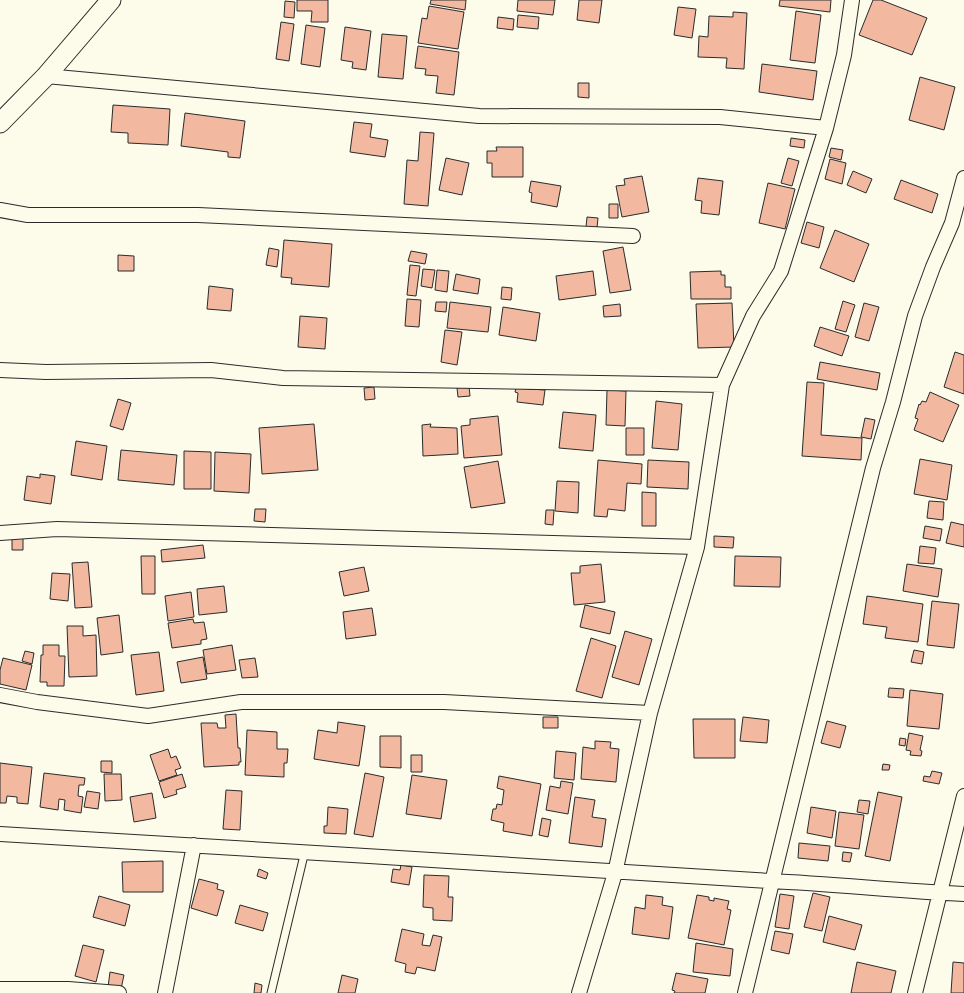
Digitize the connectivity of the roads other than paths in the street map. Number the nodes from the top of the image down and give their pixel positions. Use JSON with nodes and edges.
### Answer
{"nodes":[{"id":1,"x":110,"y":0,"type":"edge"},
{"id":2,"x":852,"y":0,"type":"edge"},
{"id":3,"x":46,"y":76,"type":"junction"},
{"id":4,"x":0,"y":123,"type":"edge"},
{"id":5,"x":826,"y":128,"type":"junction"},
{"id":6,"x":964,"y":178,"type":"edge"},
{"id":7,"x":0,"y":210,"type":"edge"},
{"id":8,"x":633,"y":236,"type":"dead end"},
{"id":9,"x":0,"y":370,"type":"edge"},
{"id":10,"x":722,"y":385,"type":"junction"},
{"id":11,"x":0,"y":533,"type":"edge"},
{"id":12,"x":697,"y":547,"type":"junction"},
{"id":13,"x":0,"y":695,"type":"edge"},
{"id":14,"x":650,"y":712,"type":"junction"},
{"id":15,"x":964,"y":796,"type":"edge"},
{"id":16,"x":0,"y":834,"type":"edge"},
{"id":17,"x":194,"y":845,"type":"junction"},
{"id":18,"x":305,"y":852,"type":"junction"},
{"id":19,"x":616,"y":873,"type":"junction"},
{"id":20,"x":773,"y":881,"type":"junction"},
{"id":21,"x":941,"y":893,"type":"junction"},
{"id":22,"x":964,"y":894,"type":"edge"},
{"id":23,"x":0,"y":989,"type":"edge"},
{"id":24,"x":119,"y":993,"type":"edge"},
{"id":25,"x":165,"y":993,"type":"edge"},
{"id":26,"x":271,"y":993,"type":"edge"},
{"id":27,"x":579,"y":993,"type":"edge"},
{"id":28,"x":745,"y":993,"type":"edge"},
{"id":29,"x":915,"y":993,"type":"edge"}],
"edges":[{"from":1,"to":3,"type":"street"},
{"from":2,"to":5,"type":"street"},
{"from":3,"to":4,"type":"street"},
{"from":3,"to":5,"type":"street"},
{"from":5,"to":10,"type":"street"},
{"from":6,"to":20,"type":"street"},
{"from":7,"to":8,"type":"street"},
{"from":9,"to":10,"type":"street"},
{"from":10,"to":12,"type":"street"},
{"from":11,"to":12,"type":"street"},
{"from":12,"to":14,"type":"street"},
{"from":13,"to":14,"type":"street"},
{"from":14,"to":19,"type":"street"},
{"from":15,"to":21,"type":"street"},
{"from":16,"to":17,"type":"street"},
{"from":17,"to":18,"type":"street"},
{"from":17,"to":25,"type":"street"},
{"from":18,"to":19,"type":"street"},
{"from":18,"to":26,"type":"lane"},
{"from":19,"to":20,"type":"street"},
{"from":19,"to":27,"type":"street"},
{"from":20,"to":21,"type":"street"},
{"from":20,"to":28,"type":"street"},
{"from":21,"to":22,"type":"street"},
{"from":21,"to":29,"type":"street"},
{"from":23,"to":24,"type":"street"}]}
